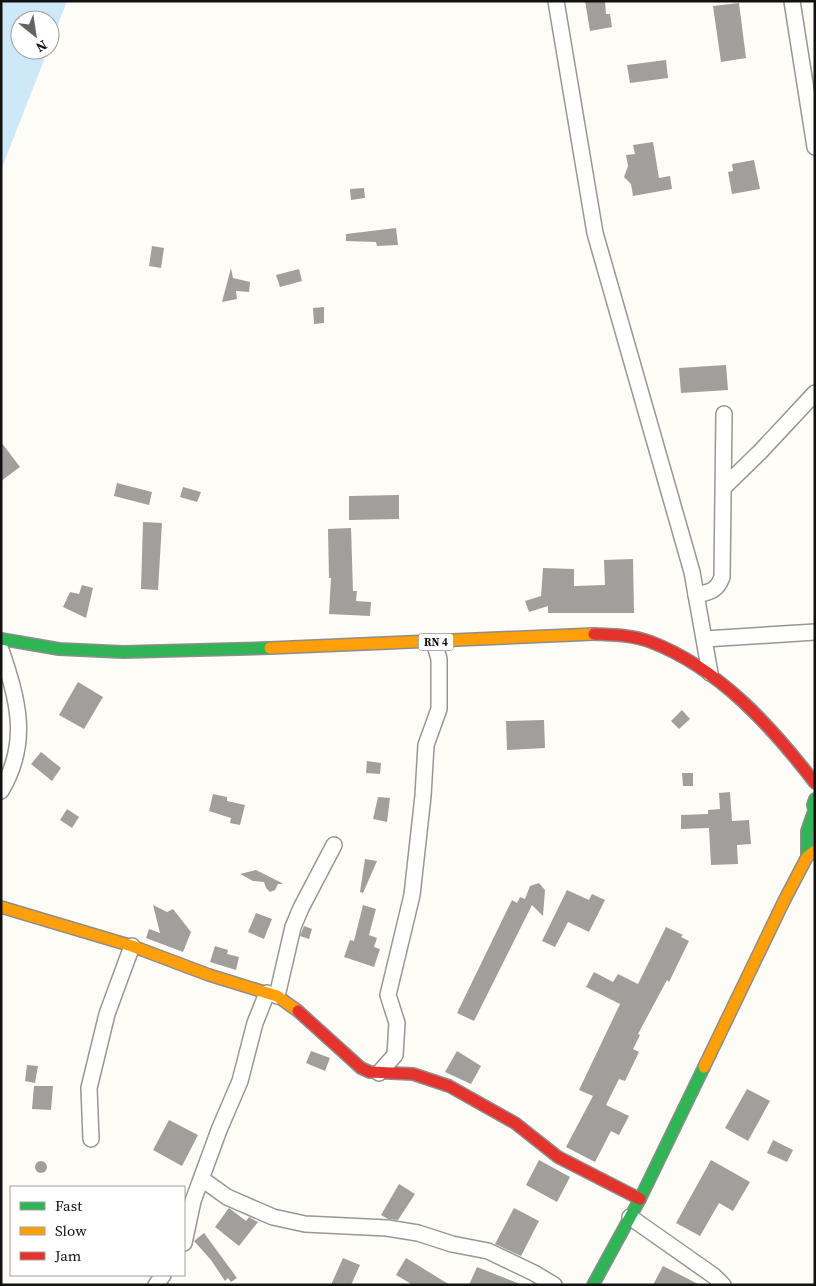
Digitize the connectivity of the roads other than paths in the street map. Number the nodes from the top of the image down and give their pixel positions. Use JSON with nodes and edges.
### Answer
{"nodes":[{"id":1,"x":556,"y":1,"type":"edge"},
{"id":2,"x":792,"y":1,"type":"edge"},
{"id":3,"x":815,"y":147,"type":"edge"},
{"id":4,"x":815,"y":393,"type":"edge"},
{"id":5,"x":724,"y":414,"type":"dead end"},
{"id":6,"x":724,"y":487,"type":"junction"},
{"id":7,"x":696,"y":595,"type":"junction"},
{"id":8,"x":815,"y":632,"type":"edge"},
{"id":9,"x":1,"y":639,"type":"edge"},
{"id":10,"x":705,"y":639,"type":"junction"},
{"id":11,"x":434,"y":642,"type":"junction"},
{"id":12,"x":1,"y":650,"type":"edge"},
{"id":13,"x":710,"y":673,"type":"junction"},
{"id":14,"x":815,"y":783,"type":"edge"},
{"id":15,"x":1,"y":792,"type":"edge"},
{"id":16,"x":814,"y":807,"type":"edge"},
{"id":17,"x":334,"y":845,"type":"dead end"},
{"id":18,"x":811,"y":854,"type":"edge"},
{"id":19,"x":1,"y":907,"type":"edge"},
{"id":20,"x":132,"y":946,"type":"junction"},
{"id":21,"x":272,"y":995,"type":"junction"},
{"id":22,"x":395,"y":1055,"type":"junction"},
{"id":23,"x":379,"y":1073,"type":"junction"},
{"id":24,"x":413,"y":1074,"type":"junction"},
{"id":25,"x":90,"y":1139,"type":"dead end"},
{"id":26,"x":202,"y":1179,"type":"junction"},
{"id":27,"x":640,"y":1199,"type":"junction"},
{"id":28,"x":630,"y":1217,"type":"junction"},
{"id":29,"x":185,"y":1238,"type":"edge"},
{"id":30,"x":554,"y":1285,"type":"edge"},
{"id":31,"x":593,"y":1285,"type":"edge"},
{"id":32,"x":723,"y":1285,"type":"edge"}],
"edges":[{"from":1,"to":7,"type":"street"},
{"from":2,"to":3,"type":"street"},
{"from":4,"to":6,"type":"street"},
{"from":5,"to":6,"type":"street"},
{"from":6,"to":7,"type":"street"},
{"from":7,"to":10,"type":"street"},
{"from":8,"to":10,"type":"street"},
{"from":9,"to":11,"type":"main road","number":"RN 4"},
{"from":10,"to":13,"type":"street"},
{"from":11,"to":13,"type":"main road","number":"RN 4"},
{"from":11,"to":22,"type":"street"},
{"from":12,"to":15,"type":"street"},
{"from":13,"to":14,"type":"main road","number":"RN 4"},
{"from":16,"to":18,"type":"main road"},
{"from":17,"to":21,"type":"street"},
{"from":18,"to":27,"type":"main road"},
{"from":19,"to":20,"type":"main road"},
{"from":20,"to":21,"type":"main road"},
{"from":20,"to":25,"type":"street"},
{"from":21,"to":23,"type":"main road"},
{"from":21,"to":26,"type":"street"},
{"from":22,"to":23,"type":"street"},
{"from":22,"to":24,"type":"street"},
{"from":23,"to":24,"type":"main road"},
{"from":24,"to":27,"type":"main road"},
{"from":26,"to":29,"type":"street"},
{"from":26,"to":30,"type":"street"},
{"from":27,"to":28,"type":"main road"},
{"from":28,"to":31,"type":"main road"},
{"from":28,"to":32,"type":"street"}]}
